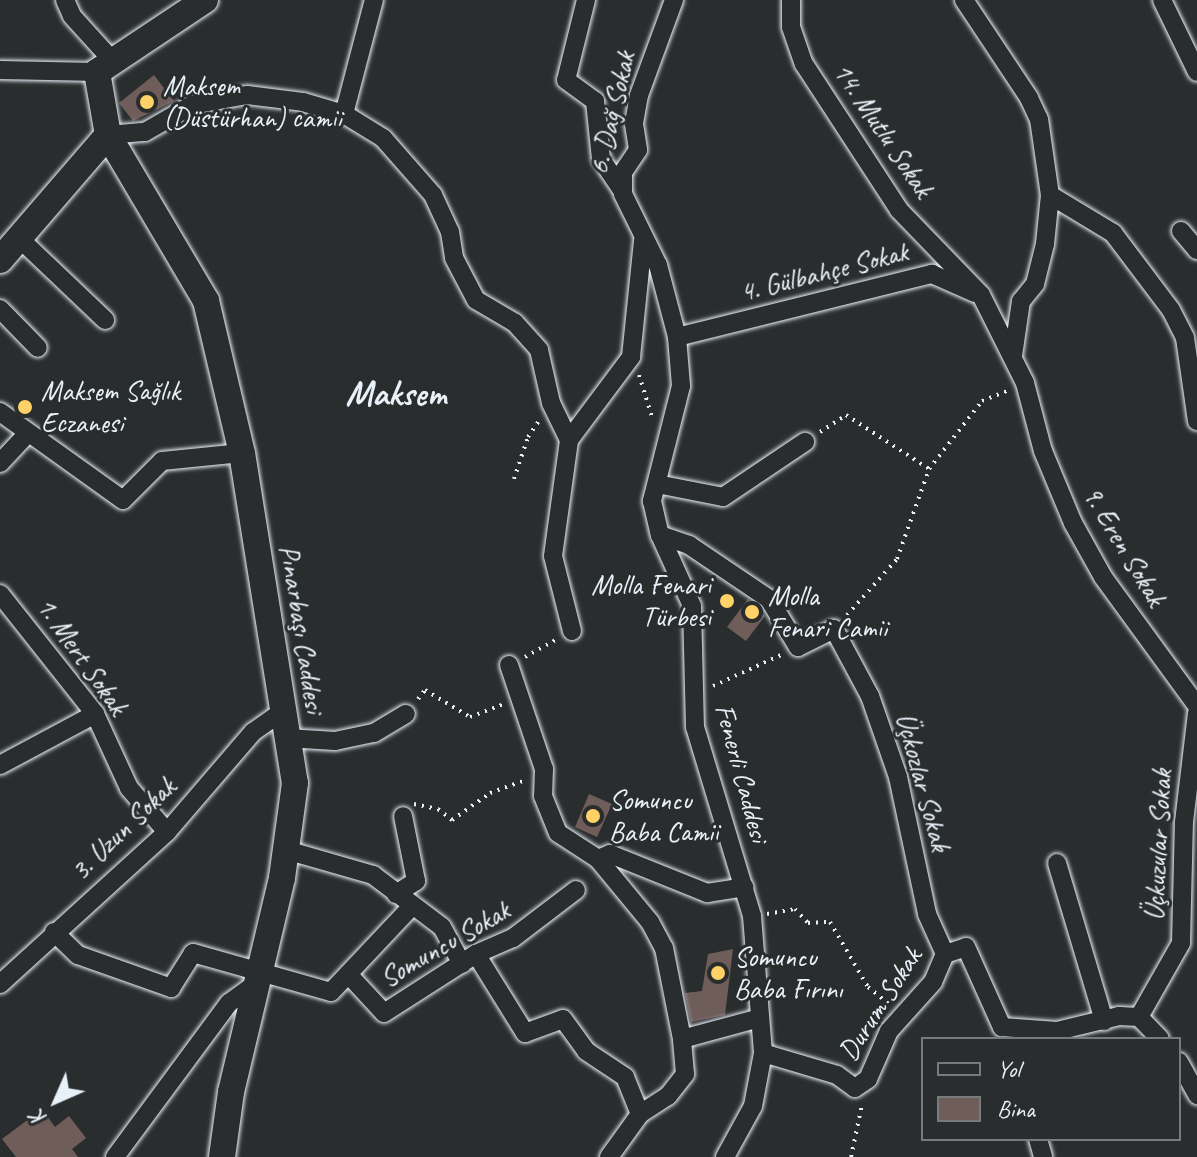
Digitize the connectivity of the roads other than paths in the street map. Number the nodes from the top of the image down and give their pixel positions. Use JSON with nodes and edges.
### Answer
{"nodes":[{"id":1,"x":65,"y":0,"type":"edge"},
{"id":2,"x":205,"y":0,"type":"edge"},
{"id":3,"x":374,"y":0,"type":"edge"},
{"id":4,"x":586,"y":0,"type":"edge"},
{"id":5,"x":674,"y":0,"type":"edge"},
{"id":6,"x":791,"y":0,"type":"edge"},
{"id":7,"x":1162,"y":0,"type":"edge"},
{"id":8,"x":973,"y":3,"type":"edge"},
{"id":9,"x":104,"y":66,"type":"junction"},
{"id":10,"x":0,"y":70,"type":"edge"},
{"id":11,"x":1197,"y":72,"type":"edge"},
{"id":12,"x":344,"y":114,"type":"junction"},
{"id":13,"x":108,"y":135,"type":"junction"},
{"id":14,"x":623,"y":192,"type":"junction"},
{"id":15,"x":1050,"y":195,"type":"junction"},
{"id":16,"x":1181,"y":231,"type":"dead end"},
{"id":17,"x":643,"y":237,"type":"junction"},
{"id":18,"x":19,"y":238,"type":"junction"},
{"id":19,"x":1197,"y":250,"type":"edge"},
{"id":20,"x":0,"y":260,"type":"edge"},
{"id":21,"x":658,"y":265,"type":"joint"},
{"id":22,"x":981,"y":295,"type":"junction"},
{"id":23,"x":0,"y":309,"type":"edge"},
{"id":24,"x":105,"y":320,"type":"dead end"},
{"id":25,"x":1191,"y":335,"type":"edge"},
{"id":26,"x":677,"y":337,"type":"junction"},
{"id":27,"x":38,"y":348,"type":"dead end"},
{"id":28,"x":1013,"y":356,"type":"junction"},
{"id":29,"x":1196,"y":400,"type":"edge"},
{"id":30,"x":0,"y":412,"type":"edge"},
{"id":31,"x":1197,"y":421,"type":"edge"},
{"id":32,"x":28,"y":433,"type":"junction"},
{"id":33,"x":569,"y":440,"type":"junction"},
{"id":34,"x":805,"y":442,"type":"road end"},
{"id":35,"x":242,"y":453,"type":"junction"},
{"id":36,"x":0,"y":463,"type":"edge"},
{"id":37,"x":657,"y":484,"type":"junction"},
{"id":38,"x":660,"y":535,"type":"junction"},
{"id":39,"x":0,"y":594,"type":"edge"},
{"id":40,"x":572,"y":631,"type":"road end"},
{"id":41,"x":509,"y":665,"type":"road end"},
{"id":42,"x":1197,"y":706,"type":"edge"},
{"id":43,"x":282,"y":712,"type":"junction"},
{"id":44,"x":1197,"y":713,"type":"edge"},
{"id":45,"x":95,"y":714,"type":"junction"},
{"id":46,"x":406,"y":714,"type":"road end"},
{"id":47,"x":287,"y":738,"type":"junction"},
{"id":48,"x":0,"y":765,"type":"edge"},
{"id":49,"x":403,"y":816,"type":"road end"},
{"id":50,"x":167,"y":832,"type":"junction"},
{"id":51,"x":286,"y":850,"type":"junction"},
{"id":52,"x":598,"y":859,"type":"junction"},
{"id":53,"x":1057,"y":863,"type":"dead end"},
{"id":54,"x":745,"y":887,"type":"junction"},
{"id":55,"x":576,"y":890,"type":"dead end"},
{"id":56,"x":396,"y":894,"type":"junction"},
{"id":57,"x":411,"y":907,"type":"junction"},
{"id":58,"x":54,"y":932,"type":"junction"},
{"id":59,"x":945,"y":954,"type":"junction"},
{"id":60,"x":469,"y":959,"type":"junction"},
{"id":61,"x":348,"y":974,"type":"junction"},
{"id":62,"x":258,"y":977,"type":"junction"},
{"id":63,"x":0,"y":984,"type":"edge"},
{"id":64,"x":1139,"y":1017,"type":"junction"},
{"id":65,"x":760,"y":1018,"type":"junction"},
{"id":66,"x":1097,"y":1024,"type":"junction"},
{"id":67,"x":1006,"y":1033,"type":"edge"},
{"id":68,"x":1158,"y":1037,"type":"edge"},
{"id":69,"x":682,"y":1039,"type":"junction"},
{"id":70,"x":763,"y":1053,"type":"junction"},
{"id":71,"x":1181,"y":1066,"type":"edge"},
{"id":72,"x":1197,"y":1095,"type":"edge"},
{"id":73,"x":640,"y":1114,"type":"junction"},
{"id":74,"x":115,"y":1157,"type":"edge"},
{"id":75,"x":222,"y":1157,"type":"edge"},
{"id":76,"x":609,"y":1157,"type":"edge"},
{"id":77,"x":725,"y":1157,"type":"edge"}],
"edges":[{"from":1,"to":9,"type":"street"},
{"from":2,"to":9,"type":"main road"},
{"from":3,"to":12,"type":"street"},
{"from":4,"to":14,"type":"street"},
{"from":5,"to":14,"type":"street","name":"6. Dağ Sokak"},
{"from":6,"to":22,"type":"street","name":"14. Mutlu Sokak"},
{"from":7,"to":11,"type":"street"},
{"from":8,"to":15,"type":"street"},
{"from":9,"to":10,"type":"street"},
{"from":9,"to":13,"type":"main road"},
{"from":12,"to":13,"type":"street"},
{"from":12,"to":33,"type":"street"},
{"from":13,"to":18,"type":"main road"},
{"from":13,"to":35,"type":"main road","name":"Pınarbaşı Caddesi"},
{"from":14,"to":17,"type":"street","name":"6. Dağ Sokak"},
{"from":15,"to":25,"type":"street"},
{"from":15,"to":28,"type":"street"},
{"from":16,"to":19,"type":"street"},
{"from":17,"to":21,"type":"street","name":"6. Dağ Sokak"},
{"from":17,"to":33,"type":"street","name":"6. Dağ Sokak"},
{"from":18,"to":20,"type":"main road"},
{"from":18,"to":24,"type":"street"},
{"from":21,"to":26,"type":"street","name":"Fenerli Caddesi"},
{"from":22,"to":26,"type":"street","name":"4. Gülbahçe Sokak"},
{"from":22,"to":28,"type":"street","name":"14. Mutlu Sokak"},
{"from":23,"to":27,"type":"street"},
{"from":25,"to":29,"type":"street"},
{"from":26,"to":37,"type":"street","name":"Fenerli Caddesi"},
{"from":28,"to":42,"type":"street","name":"9. Eren Sokak"},
{"from":29,"to":31,"type":"street"},
{"from":30,"to":32,"type":"street"},
{"from":32,"to":35,"type":"street"},
{"from":32,"to":36,"type":"street"},
{"from":33,"to":40,"type":"street"},
{"from":34,"to":37,"type":"street"},
{"from":35,"to":43,"type":"main road","name":"Pınarbaşı Caddesi"},
{"from":37,"to":38,"type":"street","name":"Fenerli Caddesi"},
{"from":38,"to":54,"type":"street","name":"Fenerli Caddesi"},
{"from":38,"to":59,"type":"street","name":"Üçkozlar Sokak"},
{"from":39,"to":45,"type":"street","name":"1. Mert Sokak"},
{"from":41,"to":52,"type":"street"},
{"from":43,"to":47,"type":"main road","name":"Pınarbaşı Caddesi"},
{"from":43,"to":50,"type":"street","name":"3. Uzun Sokak"},
{"from":44,"to":64,"type":"street","name":"Üçkuzular Sokak"},
{"from":45,"to":48,"type":"street"},
{"from":45,"to":50,"type":"street","name":"1. Mert Sokak"},
{"from":46,"to":47,"type":"street"},
{"from":47,"to":51,"type":"main road","name":"Pınarbaşı Caddesi"},
{"from":49,"to":56,"type":"street"},
{"from":50,"to":58,"type":"street","name":"3. Uzun Sokak"},
{"from":51,"to":56,"type":"street"},
{"from":51,"to":62,"type":"main road","name":"Pınarbaşı Caddesi"},
{"from":52,"to":54,"type":"street"},
{"from":52,"to":69,"type":"street"},
{"from":53,"to":66,"type":"street"},
{"from":54,"to":65,"type":"street","name":"Fenerli Caddesi"},
{"from":55,"to":60,"type":"street","name":"Somuncu Sokak"},
{"from":56,"to":57,"type":"street"},
{"from":57,"to":60,"type":"street"},
{"from":57,"to":61,"type":"street"},
{"from":58,"to":62,"type":"street"},
{"from":58,"to":63,"type":"street","name":"3. Uzun Sokak"},
{"from":59,"to":67,"type":"street"},
{"from":59,"to":70,"type":"street","name":"Durum Sokak"},
{"from":60,"to":61,"type":"street","name":"Somuncu Sokak"},
{"from":60,"to":73,"type":"street"},
{"from":61,"to":62,"type":"street"},
{"from":62,"to":74,"type":"street"},
{"from":62,"to":75,"type":"main road","name":"Pınarbaşı Caddesi"},
{"from":64,"to":66,"type":"street"},
{"from":64,"to":68,"type":"street"},
{"from":65,"to":69,"type":"street"},
{"from":65,"to":70,"type":"street"},
{"from":66,"to":67,"type":"street"},
{"from":69,"to":73,"type":"street"},
{"from":70,"to":77,"type":"street"},
{"from":71,"to":72,"type":"street"},
{"from":73,"to":76,"type":"street"}]}
